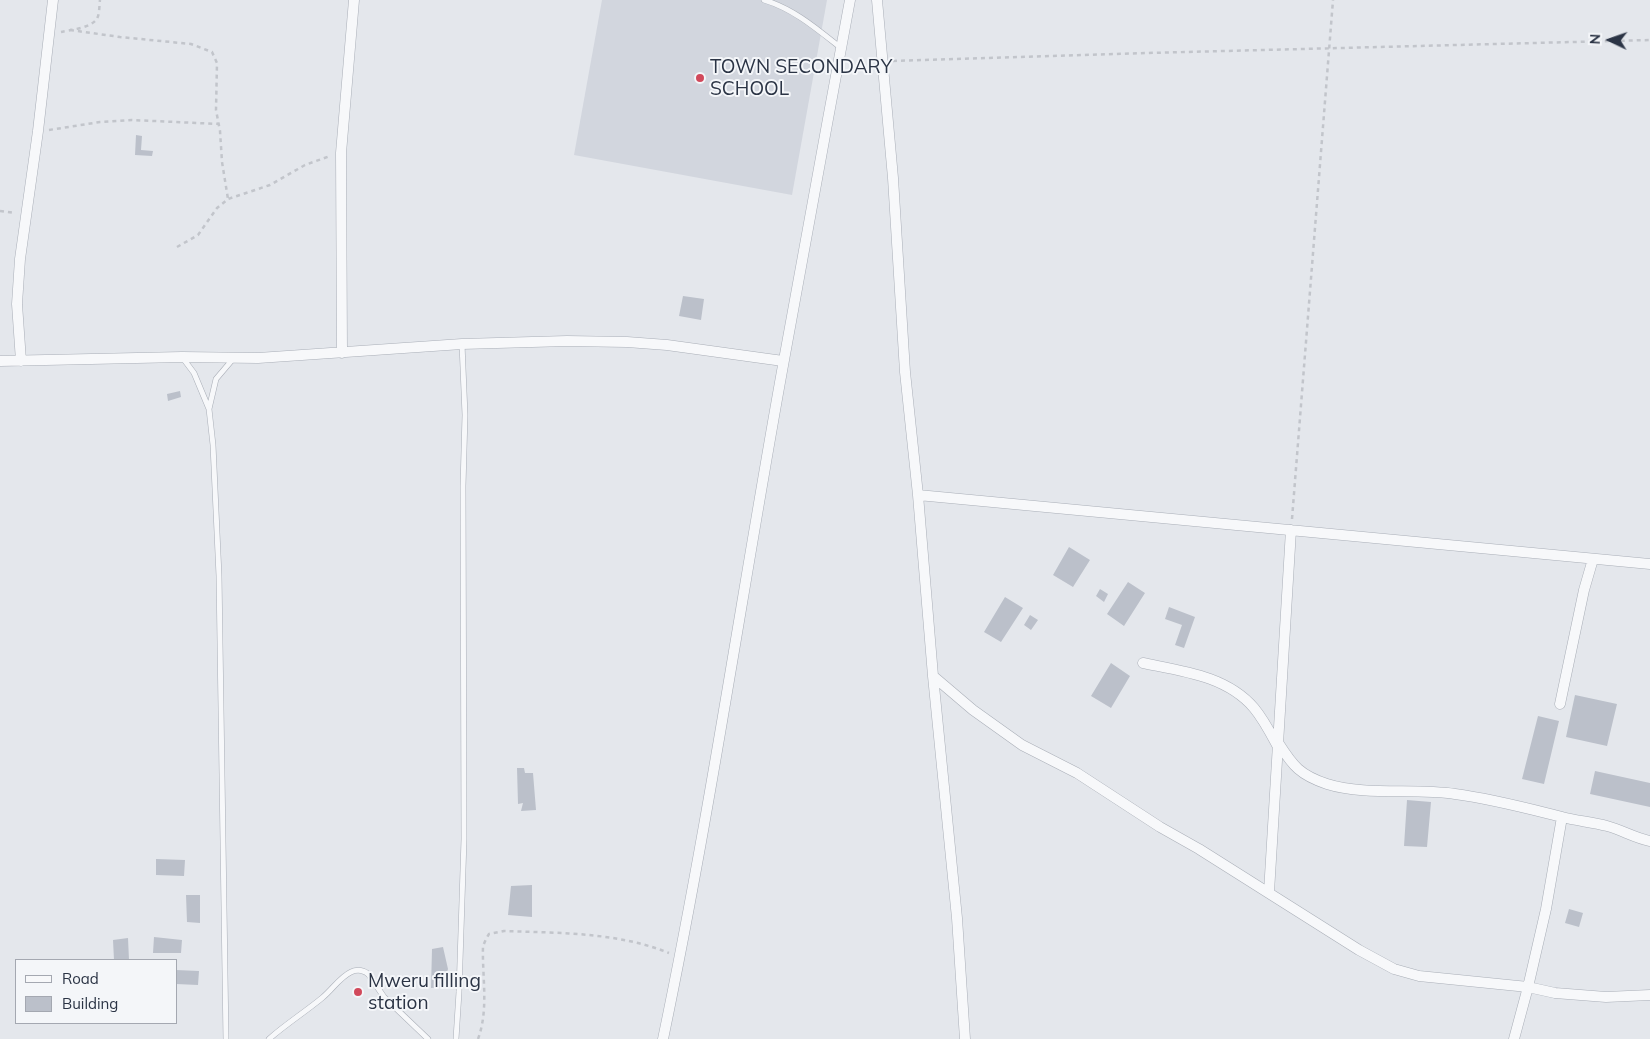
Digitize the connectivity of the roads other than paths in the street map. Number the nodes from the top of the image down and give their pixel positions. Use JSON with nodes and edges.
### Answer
{"nodes":[{"id":1,"x":53,"y":0,"type":"edge"},
{"id":2,"x":354,"y":0,"type":"edge"},
{"id":3,"x":764,"y":0,"type":"edge"},
{"id":4,"x":850,"y":0,"type":"edge"},
{"id":5,"x":877,"y":0,"type":"edge"},
{"id":6,"x":841,"y":48,"type":"junction"},
{"id":7,"x":462,"y":344,"type":"junction"},
{"id":8,"x":342,"y":353,"type":"junction"},
{"id":9,"x":182,"y":357,"type":"junction"},
{"id":10,"x":234,"y":358,"type":"junction"},
{"id":11,"x":0,"y":361,"type":"edge"},
{"id":12,"x":22,"y":361,"type":"junction"},
{"id":13,"x":784,"y":361,"type":"junction"},
{"id":14,"x":209,"y":409,"type":"junction"},
{"id":15,"x":918,"y":495,"type":"junction"},
{"id":16,"x":1292,"y":530,"type":"junction"},
{"id":17,"x":1593,"y":559,"type":"junction"},
{"id":18,"x":1650,"y":564,"type":"edge"},
{"id":19,"x":1143,"y":663,"type":"dead end"},
{"id":20,"x":933,"y":676,"type":"junction"},
{"id":21,"x":1560,"y":704,"type":"dead end"},
{"id":22,"x":1279,"y":746,"type":"junction"},
{"id":23,"x":1562,"y":817,"type":"junction"},
{"id":24,"x":1650,"y":841,"type":"edge"},
{"id":25,"x":1268,"y":892,"type":"junction"},
{"id":26,"x":1528,"y":987,"type":"junction"},
{"id":27,"x":1650,"y":995,"type":"edge"},
{"id":28,"x":226,"y":1039,"type":"edge"},
{"id":29,"x":269,"y":1039,"type":"edge"},
{"id":30,"x":428,"y":1039,"type":"edge"},
{"id":31,"x":456,"y":1039,"type":"edge"},
{"id":32,"x":663,"y":1039,"type":"edge"},
{"id":33,"x":965,"y":1039,"type":"edge"},
{"id":34,"x":1514,"y":1039,"type":"edge"}],
"edges":[{"from":1,"to":12,"type":"street"},
{"from":2,"to":8,"type":"street"},
{"from":3,"to":6,"type":"lane"},
{"from":4,"to":6,"type":"street"},
{"from":5,"to":15,"type":"street"},
{"from":6,"to":13,"type":"street"},
{"from":7,"to":8,"type":"street"},
{"from":7,"to":13,"type":"street"},
{"from":7,"to":31,"type":"lane"},
{"from":8,"to":10,"type":"street"},
{"from":9,"to":10,"type":"street"},
{"from":9,"to":12,"type":"street"},
{"from":9,"to":14,"type":"lane"},
{"from":10,"to":14,"type":"lane"},
{"from":11,"to":12,"type":"street"},
{"from":13,"to":32,"type":"street"},
{"from":14,"to":28,"type":"lane"},
{"from":15,"to":16,"type":"street"},
{"from":15,"to":20,"type":"street"},
{"from":16,"to":17,"type":"street"},
{"from":16,"to":22,"type":"street"},
{"from":17,"to":18,"type":"street"},
{"from":17,"to":21,"type":"street"},
{"from":19,"to":22,"type":"street"},
{"from":20,"to":25,"type":"street"},
{"from":20,"to":33,"type":"street"},
{"from":22,"to":23,"type":"street"},
{"from":22,"to":25,"type":"street"},
{"from":23,"to":24,"type":"street"},
{"from":23,"to":26,"type":"street"},
{"from":25,"to":26,"type":"street"},
{"from":26,"to":27,"type":"street"},
{"from":26,"to":34,"type":"street"},
{"from":29,"to":30,"type":"lane"}]}
